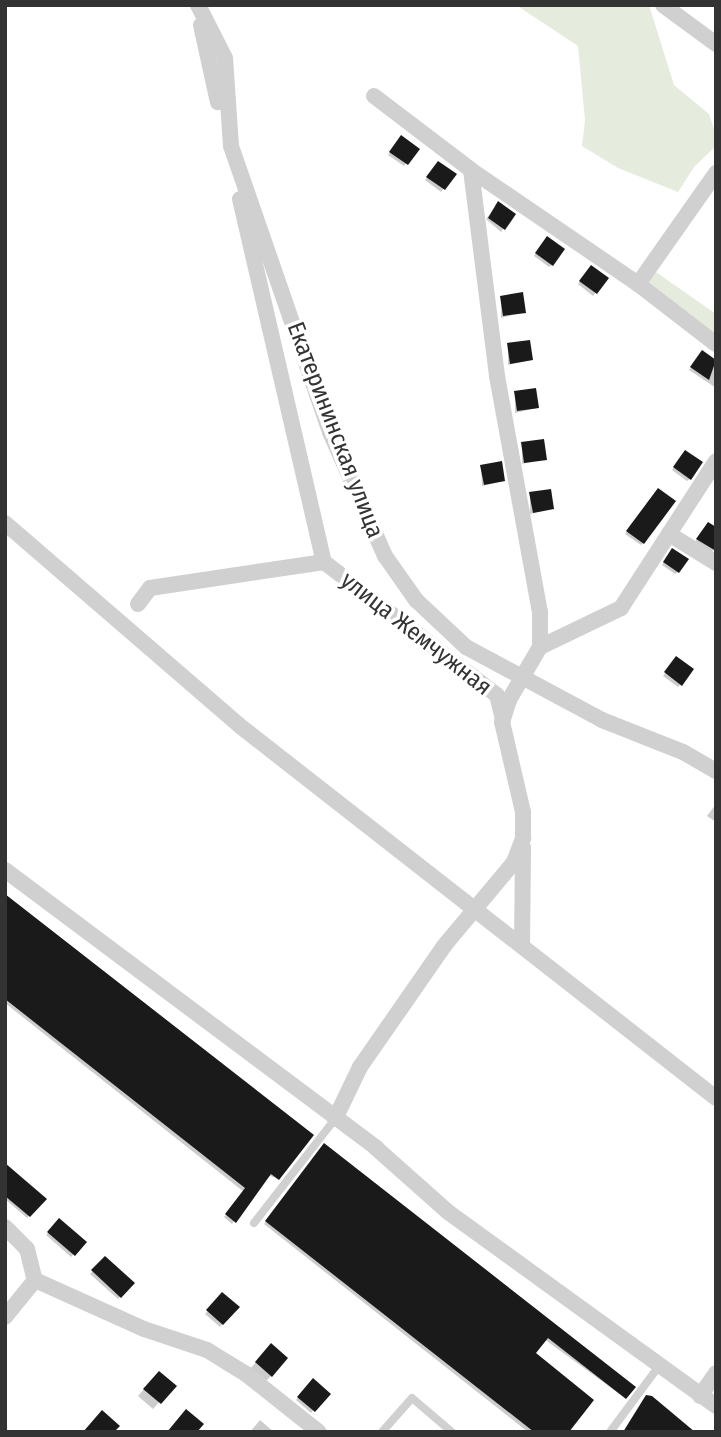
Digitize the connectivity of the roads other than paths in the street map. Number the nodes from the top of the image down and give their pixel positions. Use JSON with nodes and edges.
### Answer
{"nodes":[{"id":1,"x":197,"y":5,"type":"edge"},
{"id":2,"x":663,"y":5,"type":"edge"},
{"id":3,"x":716,"y":44,"type":"edge"},
{"id":4,"x":374,"y":96,"type":"dead end"},
{"id":5,"x":471,"y":170,"type":"junction"},
{"id":6,"x":715,"y":174,"type":"edge"},
{"id":7,"x":638,"y":284,"type":"junction"},
{"id":8,"x":716,"y":344,"type":"edge"},
{"id":9,"x":716,"y":461,"type":"edge"},
{"id":10,"x":5,"y":523,"type":"edge"},
{"id":11,"x":669,"y":534,"type":"junction"},
{"id":12,"x":324,"y":562,"type":"junction"},
{"id":13,"x":716,"y":563,"type":"edge"},
{"id":14,"x":138,"y":604,"type":"dead end"},
{"id":15,"x":540,"y":647,"type":"junction"},
{"id":16,"x":521,"y":680,"type":"junction"},
{"id":17,"x":716,"y":771,"type":"edge"},
{"id":18,"x":523,"y":813,"type":"junction"},
{"id":19,"x":5,"y":870,"type":"edge"},
{"id":20,"x":477,"y":910,"type":"junction"},
{"id":21,"x":522,"y":946,"type":"junction"},
{"id":22,"x":716,"y":1098,"type":"edge"},
{"id":23,"x":335,"y":1119,"type":"junction"},
{"id":24,"x":254,"y":1223,"type":"dead end"},
{"id":25,"x":5,"y":1227,"type":"edge"},
{"id":26,"x":35,"y":1280,"type":"junction"},
{"id":27,"x":5,"y":1317,"type":"edge"},
{"id":28,"x":659,"y":1366,"type":"junction"},
{"id":29,"x":716,"y":1373,"type":"edge"},
{"id":30,"x":700,"y":1396,"type":"junction"},
{"id":31,"x":716,"y":1405,"type":"edge"},
{"id":32,"x":318,"y":1432,"type":"edge"},
{"id":33,"x":382,"y":1432,"type":"edge"},
{"id":34,"x":452,"y":1432,"type":"edge"},
{"id":35,"x":611,"y":1432,"type":"edge"}],
"edges":[{"from":1,"to":12,"type":"street","name":"Екатерининская улица"},
{"from":1,"to":16,"type":"street","name":"Екатерининская улица"},
{"from":2,"to":3,"type":"street"},
{"from":4,"to":5,"type":"street"},
{"from":5,"to":7,"type":"street"},
{"from":5,"to":15,"type":"street"},
{"from":6,"to":7,"type":"street"},
{"from":7,"to":8,"type":"street"},
{"from":9,"to":11,"type":"street"},
{"from":10,"to":20,"type":"street"},
{"from":11,"to":13,"type":"street"},
{"from":11,"to":15,"type":"street"},
{"from":12,"to":14,"type":"street","name":"улица Жемчужная"},
{"from":12,"to":18,"type":"street","name":"улица Жемчужная"},
{"from":15,"to":16,"type":"street"},
{"from":16,"to":17,"type":"street","name":"Екатерининская улица"},
{"from":16,"to":18,"type":"street"},
{"from":18,"to":20,"type":"street"},
{"from":18,"to":21,"type":"street","name":"улица Жемчужная"},
{"from":19,"to":23,"type":"street"},
{"from":20,"to":21,"type":"street"},
{"from":20,"to":23,"type":"street"},
{"from":21,"to":22,"type":"street"},
{"from":23,"to":24,"type":"lane"},
{"from":23,"to":28,"type":"street"},
{"from":25,"to":26,"type":"street"},
{"from":26,"to":27,"type":"street"},
{"from":26,"to":32,"type":"street"},
{"from":28,"to":30,"type":"street"},
{"from":28,"to":35,"type":"lane"},
{"from":29,"to":30,"type":"street"},
{"from":30,"to":31,"type":"street"},
{"from":33,"to":34,"type":"lane"}]}
